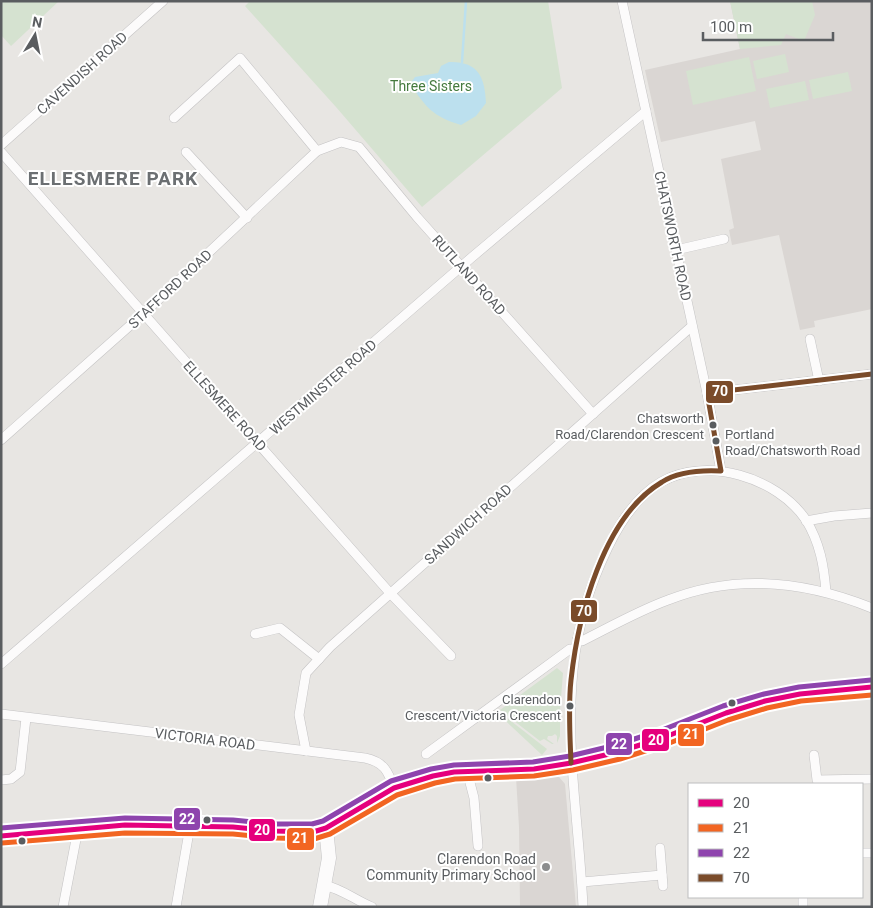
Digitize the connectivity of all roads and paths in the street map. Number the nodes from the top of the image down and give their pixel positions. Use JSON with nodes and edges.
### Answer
{"nodes":[{"id":1,"x":163,"y":1,"type":"edge"},
{"id":2,"x":622,"y":1,"type":"edge"},
{"id":3,"x":646,"y":111,"type":"junction"},
{"id":4,"x":174,"y":118,"type":"dead end"},
{"id":5,"x":341,"y":142,"type":"joint"},
{"id":6,"x":1,"y":145,"type":"edge"},
{"id":7,"x":317,"y":151,"type":"junction"},
{"id":8,"x":1,"y":152,"type":"edge"},
{"id":9,"x":186,"y":152,"type":"dead end"},
{"id":10,"x":247,"y":218,"type":"junction"},
{"id":11,"x":724,"y":239,"type":"dead end"},
{"id":12,"x":676,"y":250,"type":"junction"},
{"id":13,"x":461,"y":266,"type":"junction"},
{"id":14,"x":143,"y":314,"type":"junction"},
{"id":15,"x":692,"y":326,"type":"junction"},
{"id":16,"x":810,"y":339,"type":"dead end"},
{"id":17,"x":872,"y":374,"type":"edge"},
{"id":18,"x":819,"y":381,"type":"junction"},
{"id":19,"x":708,"y":393,"type":"junction"},
{"id":20,"x":593,"y":414,"type":"junction"},
{"id":21,"x":1,"y":440,"type":"edge"},
{"id":22,"x":258,"y":444,"type":"junction"},
{"id":23,"x":721,"y":471,"type":"junction"},
{"id":24,"x":872,"y":512,"type":"edge"},
{"id":25,"x":806,"y":521,"type":"junction"},
{"id":26,"x":826,"y":592,"type":"junction"},
{"id":27,"x":390,"y":594,"type":"junction"},
{"id":28,"x":872,"y":608,"type":"edge"},
{"id":29,"x":255,"y":634,"type":"dead end"},
{"id":30,"x":576,"y":645,"type":"junction"},
{"id":31,"x":451,"y":656,"type":"dead end"},
{"id":32,"x":320,"y":659,"type":"junction"},
{"id":33,"x":1,"y":664,"type":"edge"},
{"id":34,"x":872,"y":687,"type":"edge"},
{"id":35,"x":1,"y":714,"type":"edge"},
{"id":36,"x":26,"y":718,"type":"junction"},
{"id":37,"x":306,"y":751,"type":"junction"},
{"id":38,"x":426,"y":754,"type":"dead end"},
{"id":39,"x":814,"y":755,"type":"dead end"},
{"id":40,"x":571,"y":763,"type":"junction"},
{"id":41,"x":467,"y":771,"type":"junction"},
{"id":42,"x":872,"y":779,"type":"edge"},
{"id":43,"x":1,"y":780,"type":"edge"},
{"id":44,"x":394,"y":788,"type":"junction"},
{"id":45,"x":190,"y":826,"type":"junction"},
{"id":46,"x":326,"y":828,"type":"junction"},
{"id":47,"x":78,"y":829,"type":"junction"},
{"id":48,"x":1,"y":836,"type":"edge"},
{"id":49,"x":478,"y":846,"type":"dead end"},
{"id":50,"x":660,"y":848,"type":"dead end"},
{"id":51,"x":662,"y":875,"type":"junction"},
{"id":52,"x":582,"y":882,"type":"junction"},
{"id":53,"x":324,"y":885,"type":"junction"},
{"id":54,"x":663,"y":886,"type":"dead end"},
{"id":55,"x":63,"y":907,"type":"edge"},
{"id":56,"x":176,"y":907,"type":"edge"},
{"id":57,"x":320,"y":907,"type":"edge"},
{"id":58,"x":372,"y":907,"type":"edge"},
{"id":59,"x":583,"y":907,"type":"edge"}],
"edges":[{"from":1,"to":6,"type":"street","name":"CAVENDISH ROAD"},
{"from":2,"to":3,"type":"street","name":"CHATSWORTH ROAD"},
{"from":3,"to":12,"type":"street","name":"CHATSWORTH ROAD"},
{"from":3,"to":13,"type":"street","name":"WESTMINSTER ROAD"},
{"from":4,"to":7,"type":"street"},
{"from":5,"to":7,"type":"street","name":"STAFFORD ROAD"},
{"from":5,"to":13,"type":"street","name":"RUTLAND ROAD"},
{"from":7,"to":10,"type":"street","name":"STAFFORD ROAD"},
{"from":8,"to":14,"type":"street","name":"ELLESMERE ROAD"},
{"from":9,"to":10,"type":"street"},
{"from":10,"to":14,"type":"street","name":"STAFFORD ROAD"},
{"from":11,"to":12,"type":"street"},
{"from":12,"to":15,"type":"street","name":"CHATSWORTH ROAD"},
{"from":13,"to":20,"type":"street","name":"RUTLAND ROAD"},
{"from":13,"to":22,"type":"street","name":"WESTMINSTER ROAD"},
{"from":14,"to":21,"type":"street","name":"STAFFORD ROAD"},
{"from":14,"to":22,"type":"street","name":"ELLESMERE ROAD"},
{"from":15,"to":19,"type":"street","name":"CHATSWORTH ROAD"},
{"from":15,"to":20,"type":"street","name":"SANDWICH ROAD"},
{"from":16,"to":18,"type":"street"},
{"from":17,"to":18,"type":"street"},
{"from":18,"to":19,"type":"street"},
{"from":19,"to":23,"type":"street","name":"CHATSWORTH ROAD"},
{"from":20,"to":27,"type":"street","name":"SANDWICH ROAD"},
{"from":22,"to":27,"type":"street","name":"ELLESMERE ROAD"},
{"from":22,"to":33,"type":"street","name":"WESTMINSTER ROAD"},
{"from":23,"to":25,"type":"street"},
{"from":23,"to":30,"type":"street"},
{"from":24,"to":25,"type":"street"},
{"from":25,"to":26,"type":"street"},
{"from":26,"to":28,"type":"street"},
{"from":26,"to":30,"type":"street"},
{"from":27,"to":31,"type":"street","name":"ELLESMERE ROAD"},
{"from":27,"to":32,"type":"street","name":"SANDWICH ROAD"},
{"from":29,"to":32,"type":"street"},
{"from":30,"to":38,"type":"street"},
{"from":30,"to":40,"type":"street"},
{"from":32,"to":37,"type":"street","name":"SANDWICH ROAD"},
{"from":34,"to":40,"type":"main road"},
{"from":35,"to":36,"type":"street","name":"VICTORIA ROAD"},
{"from":36,"to":37,"type":"street","name":"VICTORIA ROAD"},
{"from":36,"to":43,"type":"street"},
{"from":37,"to":44,"type":"street","name":"VICTORIA ROAD"},
{"from":39,"to":42,"type":"street"},
{"from":40,"to":41,"type":"main road"},
{"from":40,"to":52,"type":"street"},
{"from":41,"to":44,"type":"main road"},
{"from":41,"to":49,"type":"street"},
{"from":44,"to":46,"type":"main road"},
{"from":45,"to":46,"type":"main road"},
{"from":45,"to":47,"type":"main road"},
{"from":45,"to":56,"type":"street"},
{"from":46,"to":53,"type":"main road"},
{"from":47,"to":48,"type":"main road"},
{"from":47,"to":55,"type":"street"},
{"from":50,"to":51,"type":"street"},
{"from":51,"to":52,"type":"street"},
{"from":51,"to":54,"type":"street"},
{"from":52,"to":59,"type":"street"},
{"from":53,"to":57,"type":"main road"},
{"from":53,"to":58,"type":"street"}]}
